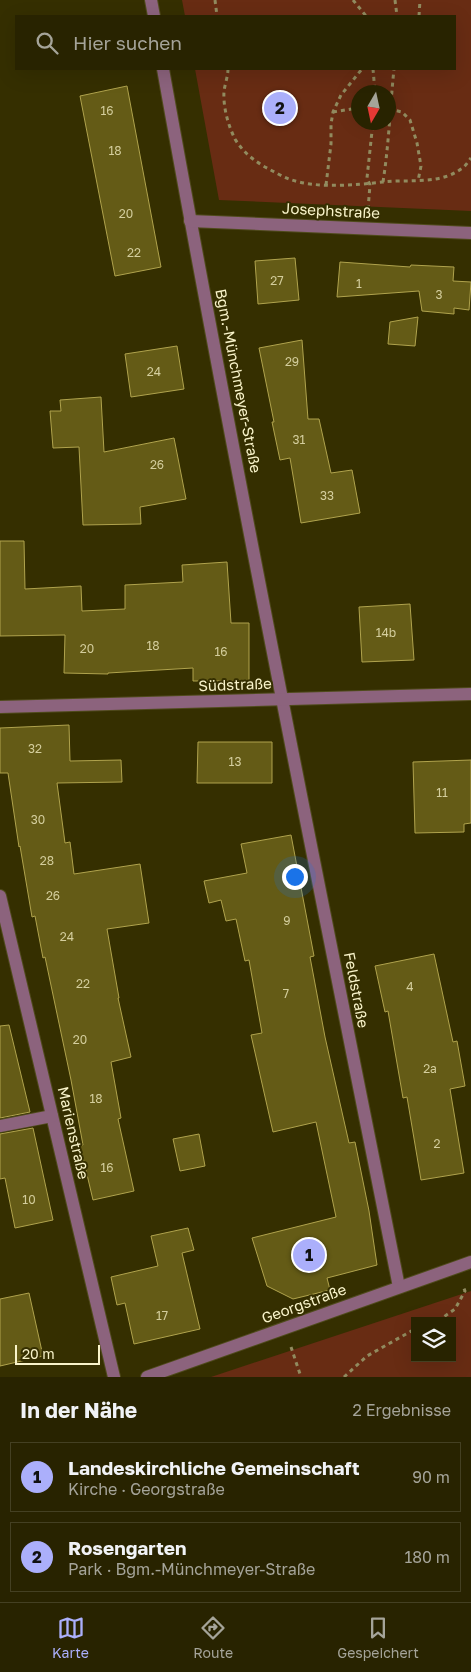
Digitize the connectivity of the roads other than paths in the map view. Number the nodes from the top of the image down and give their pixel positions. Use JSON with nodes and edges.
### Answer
{"nodes":[{"id":1,"x":151,"y":0,"type":"edge"},
{"id":2,"x":154,"y":15,"type":"edge"},
{"id":3,"x":164,"y":70,"type":"edge"},
{"id":4,"x":190,"y":220,"type":"junction"},
{"id":5,"x":471,"y":233,"type":"edge"},
{"id":6,"x":471,"y":694,"type":"edge"},
{"id":7,"x":282,"y":700,"type":"junction"},
{"id":8,"x":0,"y":707,"type":"edge"},
{"id":9,"x":0,"y":896,"type":"edge"},
{"id":10,"x":52,"y":1116,"type":"junction"},
{"id":11,"x":0,"y":1126,"type":"edge"},
{"id":12,"x":471,"y":1262,"type":"edge"},
{"id":13,"x":399,"y":1287,"type":"junction"},
{"id":14,"x":114,"y":1377,"type":"edge"},
{"id":15,"x":147,"y":1377,"type":"edge"}],
"edges":[{"from":1,"to":2,"type":"street"},
{"from":3,"to":4,"type":"street","name":"Bgm.-Münchmeyer-Straße"},
{"from":4,"to":5,"type":"street","name":"Josephstraße"},
{"from":4,"to":7,"type":"street","name":"Bgm.-Münchmeyer-Straße"},
{"from":6,"to":7,"type":"street","name":"Südstraße"},
{"from":7,"to":8,"type":"street","name":"Südstraße"},
{"from":7,"to":13,"type":"street","name":"Feldstraße"},
{"from":9,"to":10,"type":"street","name":"Marienstraße"},
{"from":10,"to":11,"type":"street"},
{"from":10,"to":14,"type":"street","name":"Marienstraße"},
{"from":12,"to":13,"type":"street","name":"Georgstraße"},
{"from":13,"to":15,"type":"street","name":"Georgstraße"}]}
